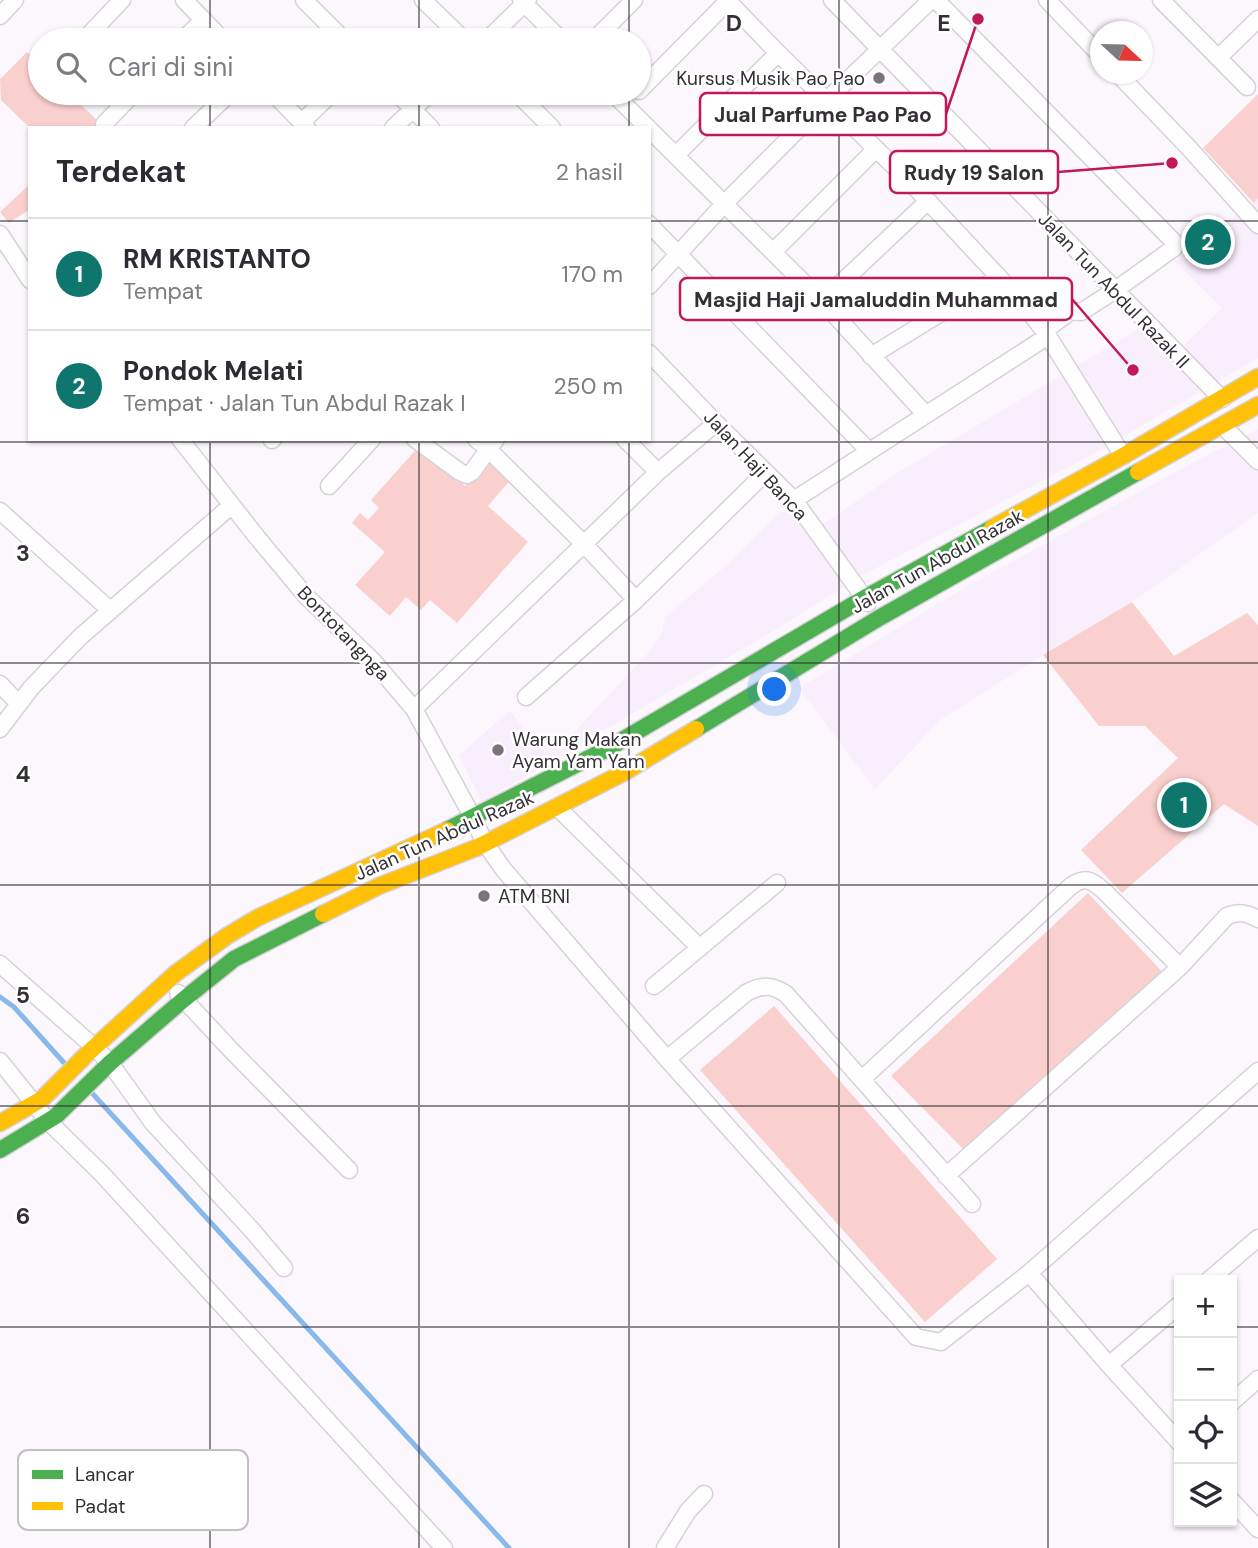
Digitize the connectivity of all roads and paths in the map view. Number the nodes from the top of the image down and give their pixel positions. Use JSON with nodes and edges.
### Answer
{"nodes":[{"id":1,"x":15,"y":0,"type":"edge"},
{"id":2,"x":121,"y":0,"type":"edge"},
{"id":3,"x":184,"y":0,"type":"edge"},
{"id":4,"x":304,"y":0,"type":"edge"},
{"id":5,"x":424,"y":0,"type":"edge"},
{"id":6,"x":634,"y":0,"type":"edge"},
{"id":7,"x":832,"y":0,"type":"edge"},
{"id":8,"x":933,"y":0,"type":"edge"},
{"id":9,"x":1047,"y":0,"type":"edge"},
{"id":10,"x":525,"y":1,"type":"edge"},
{"id":11,"x":727,"y":1,"type":"edge"},
{"id":12,"x":1163,"y":1,"type":"edge"},
{"id":13,"x":0,"y":16,"type":"edge"},
{"id":14,"x":1258,"y":19,"type":"edge"},
{"id":15,"x":202,"y":20,"type":"junction"},
{"id":16,"x":96,"y":28,"type":"edge"},
{"id":17,"x":194,"y":28,"type":"edge"},
{"id":18,"x":210,"y":28,"type":"edge"},
{"id":19,"x":332,"y":28,"type":"edge"},
{"id":20,"x":452,"y":28,"type":"edge"},
{"id":21,"x":499,"y":28,"type":"edge"},
{"id":22,"x":550,"y":28,"type":"edge"},
{"id":23,"x":606,"y":28,"type":"edge"},
{"id":24,"x":1090,"y":44,"type":"edge"},
{"id":25,"x":880,"y":49,"type":"junction"},
{"id":26,"x":778,"y":53,"type":"junction"},
{"id":27,"x":1218,"y":58,"type":"junction"},
{"id":28,"x":651,"y":74,"type":"edge"},
{"id":29,"x":1128,"y":84,"type":"edge"},
{"id":30,"x":1247,"y":87,"type":"dead end"},
{"id":31,"x":827,"y":100,"type":"junction"},
{"id":32,"x":122,"y":105,"type":"edge"},
{"id":33,"x":218,"y":105,"type":"edge"},
{"id":34,"x":284,"y":105,"type":"edge"},
{"id":35,"x":319,"y":105,"type":"edge"},
{"id":36,"x":409,"y":105,"type":"edge"},
{"id":37,"x":416,"y":105,"type":"edge"},
{"id":38,"x":529,"y":105,"type":"edge"},
{"id":39,"x":635,"y":105,"type":"edge"},
{"id":40,"x":412,"y":108,"type":"junction"},
{"id":41,"x":104,"y":124,"type":"dead end"},
{"id":42,"x":299,"y":124,"type":"edge"},
{"id":43,"x":196,"y":126,"type":"edge"},
{"id":44,"x":395,"y":126,"type":"edge"},
{"id":45,"x":429,"y":126,"type":"edge"},
{"id":46,"x":550,"y":126,"type":"edge"},
{"id":47,"x":648,"y":126,"type":"edge"},
{"id":48,"x":651,"y":130,"type":"edge"},
{"id":49,"x":876,"y":149,"type":"junction"},
{"id":50,"x":676,"y":155,"type":"junction"},
{"id":51,"x":928,"y":201,"type":"junction"},
{"id":52,"x":724,"y":203,"type":"junction"},
{"id":53,"x":1258,"y":225,"type":"edge"},
{"id":54,"x":651,"y":226,"type":"edge"},
{"id":55,"x":0,"y":234,"type":"edge"},
{"id":56,"x":773,"y":252,"type":"junction"},
{"id":57,"x":679,"y":253,"type":"junction"},
{"id":58,"x":999,"y":276,"type":"junction"},
{"id":59,"x":28,"y":277,"type":"edge"},
{"id":60,"x":651,"y":284,"type":"edge"},
{"id":61,"x":1114,"y":291,"type":"junction"},
{"id":62,"x":822,"y":301,"type":"junction"},
{"id":63,"x":1046,"y":334,"type":"junction"},
{"id":64,"x":651,"y":355,"type":"edge"},
{"id":65,"x":871,"y":356,"type":"junction"},
{"id":66,"x":1258,"y":377,"type":"edge"},
{"id":67,"x":1222,"y":399,"type":"junction"},
{"id":68,"x":1258,"y":405,"type":"edge"},
{"id":69,"x":926,"y":415,"type":"junction"},
{"id":70,"x":716,"y":423,"type":"junction"},
{"id":71,"x":1223,"y":426,"type":"junction"},
{"id":72,"x":182,"y":441,"type":"edge"},
{"id":73,"x":370,"y":441,"type":"edge"},
{"id":74,"x":418,"y":441,"type":"edge"},
{"id":75,"x":627,"y":441,"type":"edge"},
{"id":76,"x":487,"y":442,"type":"edge"},
{"id":77,"x":869,"y":451,"type":"junction"},
{"id":78,"x":1123,"y":456,"type":"junction"},
{"id":79,"x":1258,"y":461,"type":"edge"},
{"id":80,"x":658,"y":472,"type":"junction"},
{"id":81,"x":766,"y":472,"type":"junction"},
{"id":82,"x":329,"y":486,"type":"dead end"},
{"id":83,"x":794,"y":500,"type":"junction"},
{"id":84,"x":232,"y":505,"type":"junction"},
{"id":85,"x":0,"y":511,"type":"edge"},
{"id":86,"x":584,"y":544,"type":"junction"},
{"id":87,"x":864,"y":598,"type":"junction"},
{"id":88,"x":636,"y":600,"type":"junction"},
{"id":89,"x":110,"y":610,"type":"junction"},
{"id":90,"x":879,"y":618,"type":"junction"},
{"id":91,"x":0,"y":684,"type":"edge"},
{"id":92,"x":526,"y":697,"type":"dead end"},
{"id":93,"x":19,"y":704,"type":"junction"},
{"id":94,"x":414,"y":709,"type":"junction"},
{"id":95,"x":0,"y":729,"type":"edge"},
{"id":96,"x":557,"y":807,"type":"junction"},
{"id":97,"x":473,"y":818,"type":"junction"},
{"id":98,"x":485,"y":843,"type":"junction"},
{"id":99,"x":777,"y":883,"type":"dead end"},
{"id":100,"x":1258,"y":919,"type":"edge"},
{"id":101,"x":700,"y":948,"type":"junction"},
{"id":102,"x":0,"y":964,"type":"edge"},
{"id":103,"x":1180,"y":967,"type":"junction"},
{"id":104,"x":168,"y":980,"type":"junction"},
{"id":105,"x":654,"y":986,"type":"dead end"},
{"id":106,"x":183,"y":1000,"type":"junction"},
{"id":107,"x":91,"y":1050,"type":"junction"},
{"id":108,"x":667,"y":1059,"type":"junction"},
{"id":109,"x":0,"y":1061,"type":"edge"},
{"id":110,"x":104,"y":1069,"type":"junction"},
{"id":111,"x":1258,"y":1071,"type":"edge"},
{"id":112,"x":862,"y":1079,"type":"junction"},
{"id":113,"x":38,"y":1101,"type":"junction"},
{"id":114,"x":52,"y":1118,"type":"junction"},
{"id":115,"x":0,"y":1123,"type":"edge"},
{"id":116,"x":0,"y":1150,"type":"edge"},
{"id":117,"x":349,"y":1170,"type":"dead end"},
{"id":118,"x":947,"y":1176,"type":"junction"},
{"id":119,"x":972,"y":1204,"type":"dead end"},
{"id":120,"x":1258,"y":1238,"type":"edge"},
{"id":121,"x":284,"y":1268,"type":"dead end"},
{"id":122,"x":1029,"y":1273,"type":"junction"},
{"id":123,"x":1215,"y":1275,"type":"edge"},
{"id":124,"x":1174,"y":1310,"type":"edge"},
{"id":125,"x":1109,"y":1365,"type":"junction"},
{"id":126,"x":1258,"y":1378,"type":"edge"},
{"id":127,"x":1233,"y":1401,"type":"edge"},
{"id":128,"x":1174,"y":1436,"type":"edge"},
{"id":129,"x":704,"y":1494,"type":"dead end"},
{"id":130,"x":1237,"y":1506,"type":"edge"},
{"id":131,"x":1258,"y":1529,"type":"edge"},
{"id":132,"x":444,"y":1548,"type":"edge"},
{"id":133,"x":665,"y":1548,"type":"edge"}],
"edges":[{"from":1,"to":13,"type":"street"},
{"from":2,"to":16,"type":"street"},
{"from":3,"to":15,"type":"street"},
{"from":4,"to":19,"type":"street"},
{"from":5,"to":20,"type":"street"},
{"from":6,"to":23,"type":"street"},
{"from":7,"to":25,"type":"street","name":"Jalan Tun Abdul Razak II"},
{"from":8,"to":25,"type":"street"},
{"from":8,"to":61,"type":"street"},
{"from":9,"to":24,"type":"street"},
{"from":10,"to":21,"type":"street"},
{"from":10,"to":22,"type":"street"},
{"from":11,"to":26,"type":"street"},
{"from":11,"to":28,"type":"street"},
{"from":12,"to":27,"type":"street"},
{"from":14,"to":27,"type":"street"},
{"from":15,"to":17,"type":"street"},
{"from":15,"to":18,"type":"street"},
{"from":25,"to":31,"type":"street"},
{"from":25,"to":61,"type":"street","name":"Jalan Tun Abdul Razak II"},
{"from":26,"to":31,"type":"street"},
{"from":26,"to":50,"type":"street"},
{"from":27,"to":30,"type":"street"},
{"from":29,"to":53,"type":"street"},
{"from":31,"to":49,"type":"street"},
{"from":31,"to":52,"type":"street"},
{"from":32,"to":41,"type":"street"},
{"from":33,"to":43,"type":"street"},
{"from":34,"to":42,"type":"street"},
{"from":35,"to":42,"type":"street"},
{"from":36,"to":40,"type":"street"},
{"from":37,"to":40,"type":"street"},
{"from":38,"to":46,"type":"street"},
{"from":39,"to":47,"type":"street"},
{"from":40,"to":44,"type":"street"},
{"from":40,"to":45,"type":"street"},
{"from":48,"to":50,"type":"street"},
{"from":49,"to":51,"type":"street"},
{"from":49,"to":56,"type":"street"},
{"from":50,"to":52,"type":"street"},
{"from":51,"to":58,"type":"street"},
{"from":51,"to":62,"type":"street"},
{"from":52,"to":56,"type":"street"},
{"from":52,"to":57,"type":"street"},
{"from":54,"to":57,"type":"street"},
{"from":55,"to":59,"type":"street"},
{"from":56,"to":62,"type":"street"},
{"from":57,"to":60,"type":"street"},
{"from":57,"to":77,"type":"street"},
{"from":58,"to":63,"type":"street"},
{"from":58,"to":65,"type":"street"},
{"from":61,"to":63,"type":"street"},
{"from":61,"to":67,"type":"street","name":"Jalan Tun Abdul Razak II"},
{"from":62,"to":65,"type":"street"},
{"from":63,"to":69,"type":"street"},
{"from":63,"to":78,"type":"street"},
{"from":64,"to":70,"type":"street","name":"Jalan Haji Banca"},
{"from":65,"to":69,"type":"street"},
{"from":66,"to":67,"type":"main road","name":"Jalan Tun Abdul Razak"},
{"from":67,"to":78,"type":"main road","name":"Jalan Tun Abdul Razak"},
{"from":68,"to":71,"type":"main road","name":"Jalan Tun Abdul Razak"},
{"from":69,"to":77,"type":"street"},
{"from":70,"to":80,"type":"street"},
{"from":70,"to":81,"type":"street","name":"Jalan Haji Banca"},
{"from":71,"to":79,"type":"street"},
{"from":71,"to":90,"type":"main road","name":"Jalan Tun Abdul Razak"},
{"from":72,"to":84,"type":"street","name":"Bontotangnga"},
{"from":73,"to":82,"type":"street"},
{"from":74,"to":76,"type":"street"},
{"from":75,"to":80,"type":"street"},
{"from":76,"to":86,"type":"street"},
{"from":77,"to":83,"type":"street"},
{"from":78,"to":87,"type":"main road","name":"Jalan Tun Abdul Razak"},
{"from":80,"to":86,"type":"street"},
{"from":81,"to":83,"type":"street","name":"Jalan Haji Banca"},
{"from":81,"to":88,"type":"street"},
{"from":83,"to":87,"type":"street","name":"Jalan Haji Banca"},
{"from":84,"to":89,"type":"street"},
{"from":84,"to":94,"type":"street","name":"Bontotangnga"},
{"from":85,"to":89,"type":"street"},
{"from":86,"to":88,"type":"street"},
{"from":86,"to":94,"type":"street"},
{"from":87,"to":90,"type":"street","name":"Jalan Haji Banca"},
{"from":87,"to":97,"type":"main road","name":"Jalan Tun Abdul Razak"},
{"from":88,"to":92,"type":"street"},
{"from":89,"to":93,"type":"street"},
{"from":90,"to":96,"type":"main road","name":"Jalan Tun Abdul Razak"},
{"from":91,"to":93,"type":"street"},
{"from":93,"to":95,"type":"street"},
{"from":94,"to":97,"type":"street","name":"Bontotangnga"},
{"from":96,"to":98,"type":"main road","name":"Jalan Tun Abdul Razak"},
{"from":96,"to":101,"type":"street"},
{"from":97,"to":98,"type":"street","name":"Bontotangnga"},
{"from":97,"to":104,"type":"main road","name":"Jalan Tun Abdul Razak"},
{"from":98,"to":106,"type":"main road","name":"Jalan Tun Abdul Razak"},
{"from":98,"to":108,"type":"street","name":"Bontotangnga"},
{"from":99,"to":101,"type":"street"},
{"from":100,"to":103,"type":"street"},
{"from":101,"to":105,"type":"street"},
{"from":102,"to":107,"type":"street"},
{"from":103,"to":112,"type":"street"},
{"from":103,"to":118,"type":"street"},
{"from":104,"to":106,"type":"street"},
{"from":104,"to":107,"type":"main road","name":"Jalan Tun Abdul Razak"},
{"from":106,"to":110,"type":"main road","name":"Jalan Tun Abdul Razak"},
{"from":106,"to":117,"type":"street"},
{"from":107,"to":110,"type":"street"},
{"from":107,"to":113,"type":"main road","name":"Jalan Tun Abdul Razak"},
{"from":108,"to":112,"type":"street"},
{"from":108,"to":122,"type":"street","name":"Bontotangnga"},
{"from":109,"to":113,"type":"street"},
{"from":110,"to":114,"type":"main road","name":"Jalan Tun Abdul Razak"},
{"from":110,"to":121,"type":"street"},
{"from":111,"to":122,"type":"street","name":"Bontotangnga"},
{"from":112,"to":118,"type":"street"},
{"from":113,"to":114,"type":"street"},
{"from":113,"to":115,"type":"main road"},
{"from":114,"to":116,"type":"main road","name":"Jalan Tun Abdul Razak"},
{"from":114,"to":132,"type":"street"},
{"from":118,"to":119,"type":"street"},
{"from":120,"to":123,"type":"street"},
{"from":122,"to":125,"type":"street"},
{"from":124,"to":125,"type":"street"},
{"from":125,"to":128,"type":"street"},
{"from":126,"to":127,"type":"street"},
{"from":129,"to":133,"type":"street"},
{"from":130,"to":131,"type":"street"}]}
